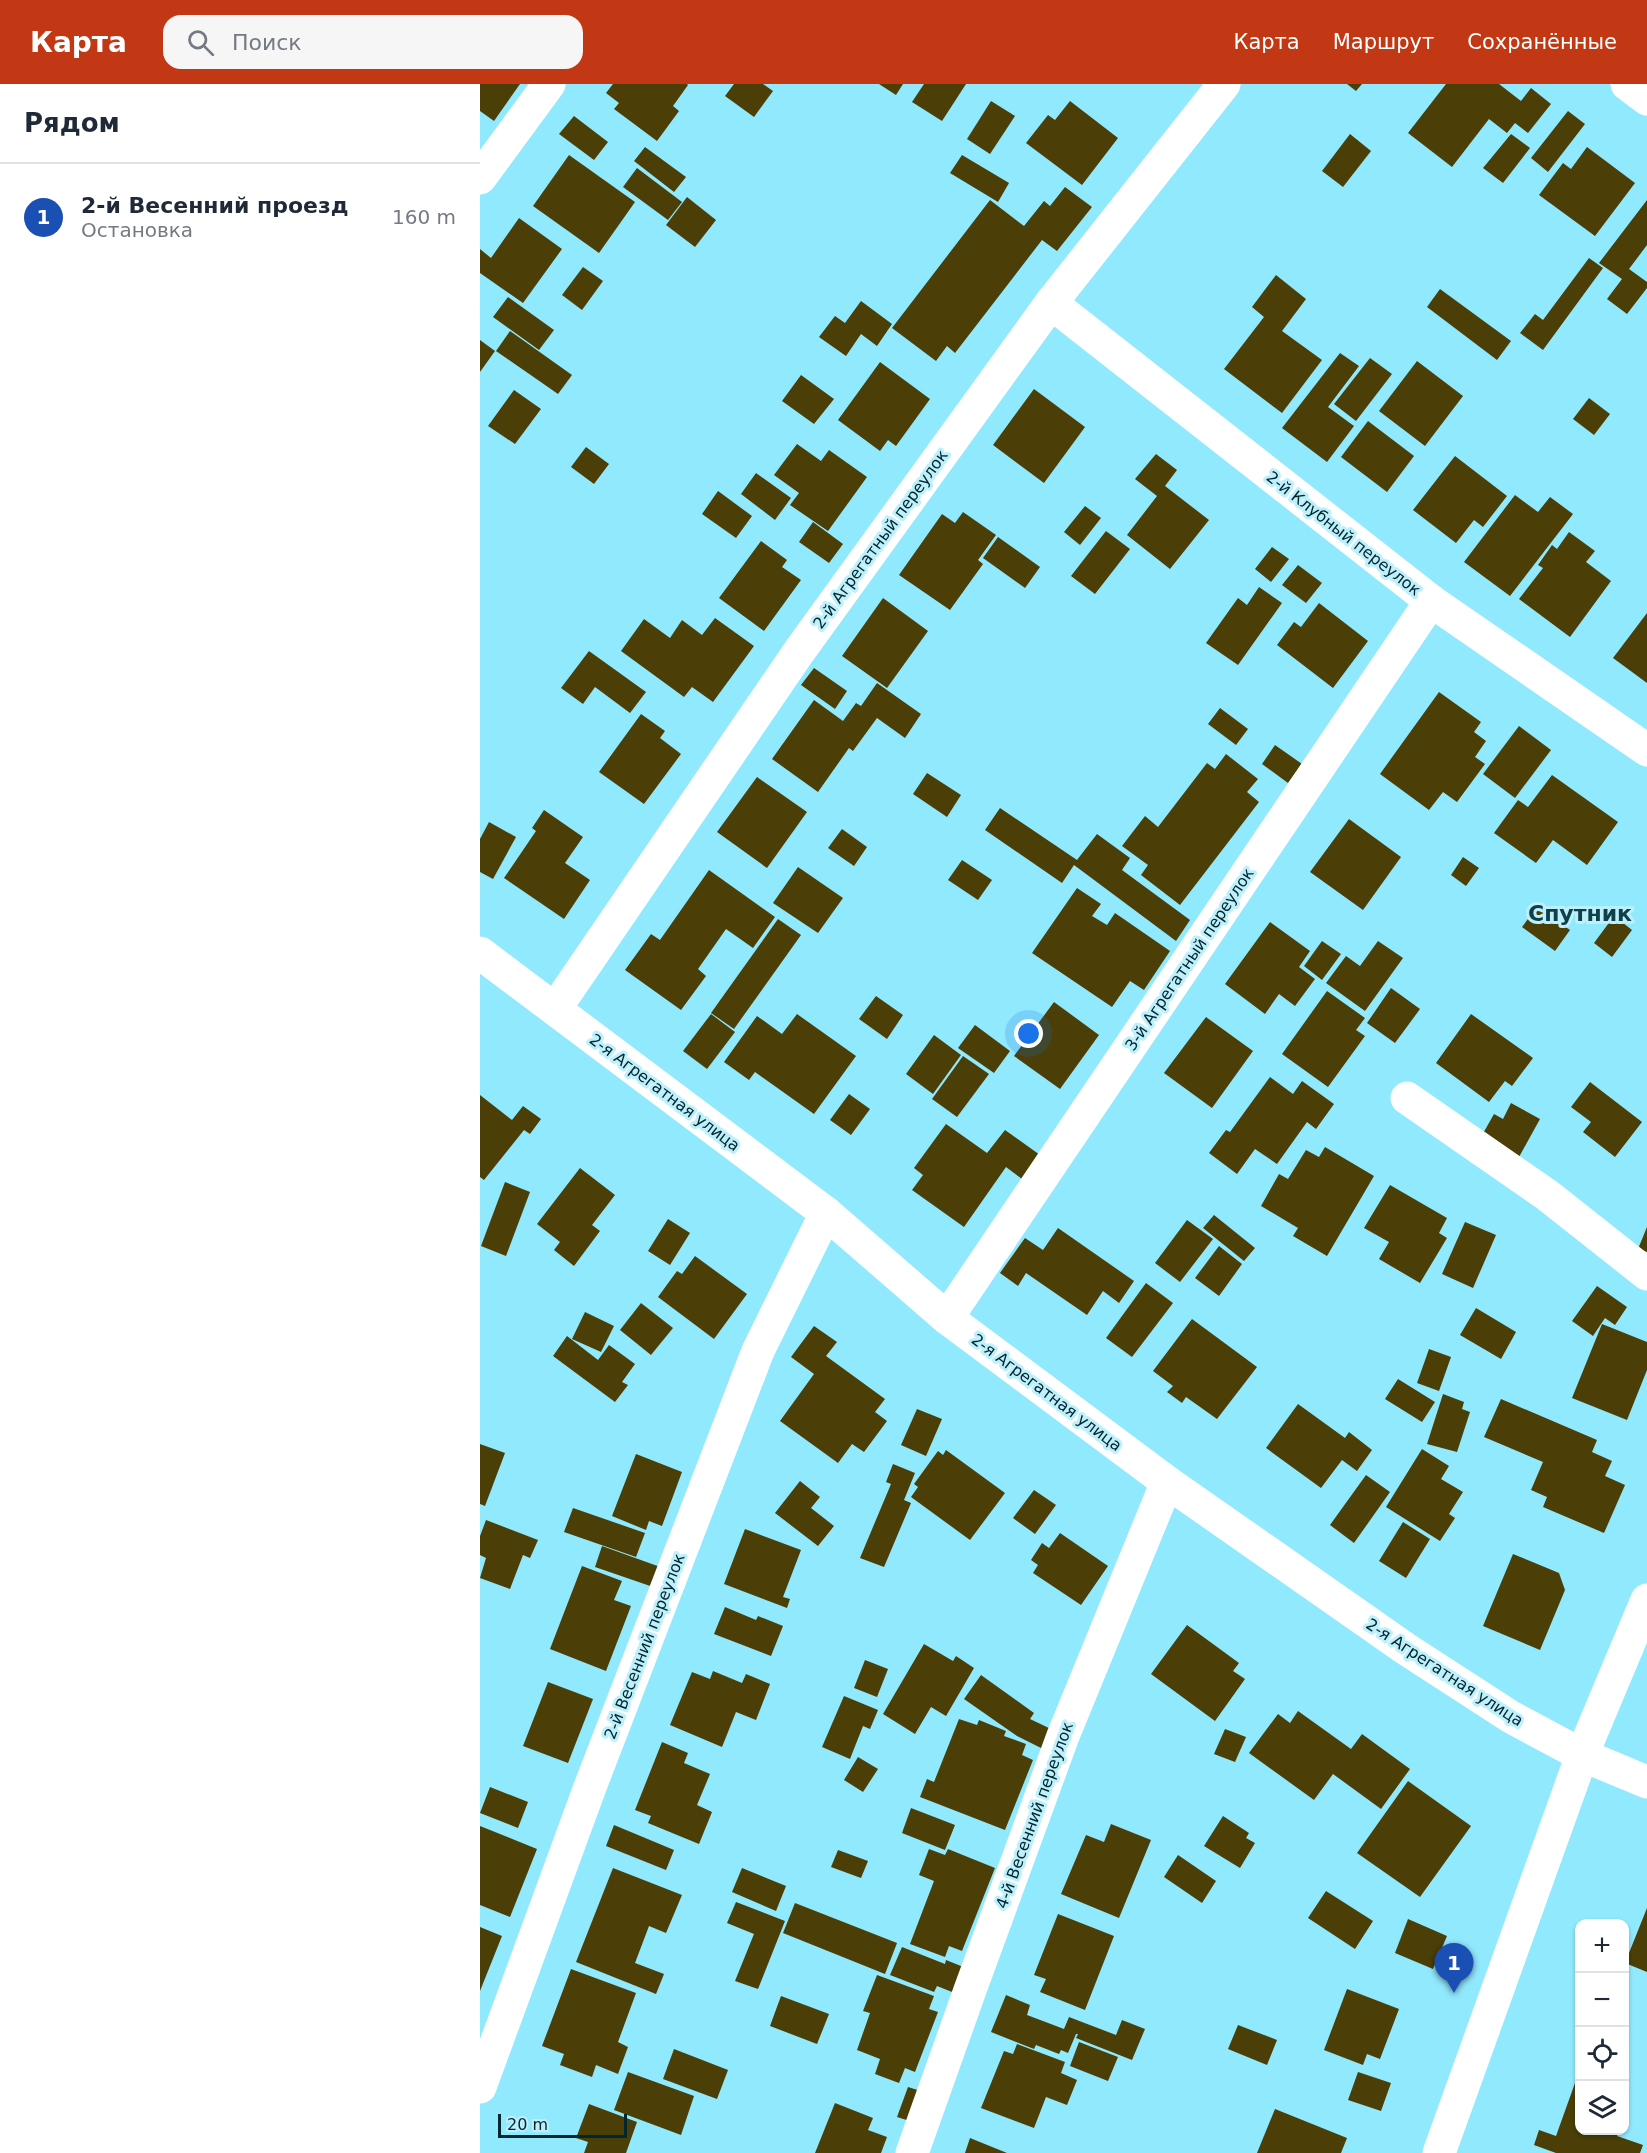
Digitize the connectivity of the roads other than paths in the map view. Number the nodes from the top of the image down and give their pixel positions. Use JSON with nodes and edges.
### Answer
{"nodes":[{"id":1,"x":549,"y":84,"type":"edge"},
{"id":2,"x":1627,"y":84,"type":"edge"},
{"id":3,"x":1207,"y":90,"type":"edge"},
{"id":4,"x":1647,"y":99,"type":"edge"},
{"id":5,"x":480,"y":178,"type":"edge"},
{"id":6,"x":1051,"y":303,"type":"junction"},
{"id":7,"x":1431,"y":601,"type":"junction"},
{"id":8,"x":1647,"y":750,"type":"edge"},
{"id":9,"x":480,"y":953,"type":"edge"},
{"id":10,"x":555,"y":1008,"type":"junction"},
{"id":11,"x":1407,"y":1098,"type":"dead end"},
{"id":12,"x":826,"y":1213,"type":"junction"},
{"id":13,"x":1647,"y":1274,"type":"edge"},
{"id":14,"x":947,"y":1318,"type":"junction"},
{"id":15,"x":1167,"y":1482,"type":"junction"},
{"id":16,"x":1647,"y":1600,"type":"edge"},
{"id":17,"x":1582,"y":1755,"type":"junction"},
{"id":18,"x":1647,"y":1782,"type":"edge"},
{"id":19,"x":480,"y":2087,"type":"edge"},
{"id":20,"x":912,"y":2153,"type":"edge"},
{"id":21,"x":1440,"y":2153,"type":"edge"}],
"edges":[{"from":1,"to":5,"type":"street"},
{"from":2,"to":4,"type":"street"},
{"from":3,"to":6,"type":"street","name":"2-й Агрегатный переулок"},
{"from":6,"to":7,"type":"street","name":"2-й Клубный переулок"},
{"from":6,"to":10,"type":"street","name":"2-й Агрегатный переулок"},
{"from":7,"to":8,"type":"street","name":"2-й Клубный переулок"},
{"from":7,"to":14,"type":"street","name":"3-й Агрегатный переулок"},
{"from":9,"to":10,"type":"street","name":"2-я Агрегатная улица"},
{"from":10,"to":12,"type":"street","name":"2-я Агрегатная улица"},
{"from":11,"to":13,"type":"street"},
{"from":12,"to":14,"type":"street","name":"2-я Агрегатная улица"},
{"from":12,"to":19,"type":"street","name":"2-й Весенний переулок"},
{"from":14,"to":15,"type":"street","name":"2-я Агрегатная улица"},
{"from":15,"to":17,"type":"street","name":"2-я Агрегатная улица"},
{"from":15,"to":20,"type":"street","name":"4-й Весенний переулок"},
{"from":16,"to":17,"type":"street"},
{"from":17,"to":18,"type":"street","name":"2-я Агрегатная улица"},
{"from":17,"to":21,"type":"street"}]}
